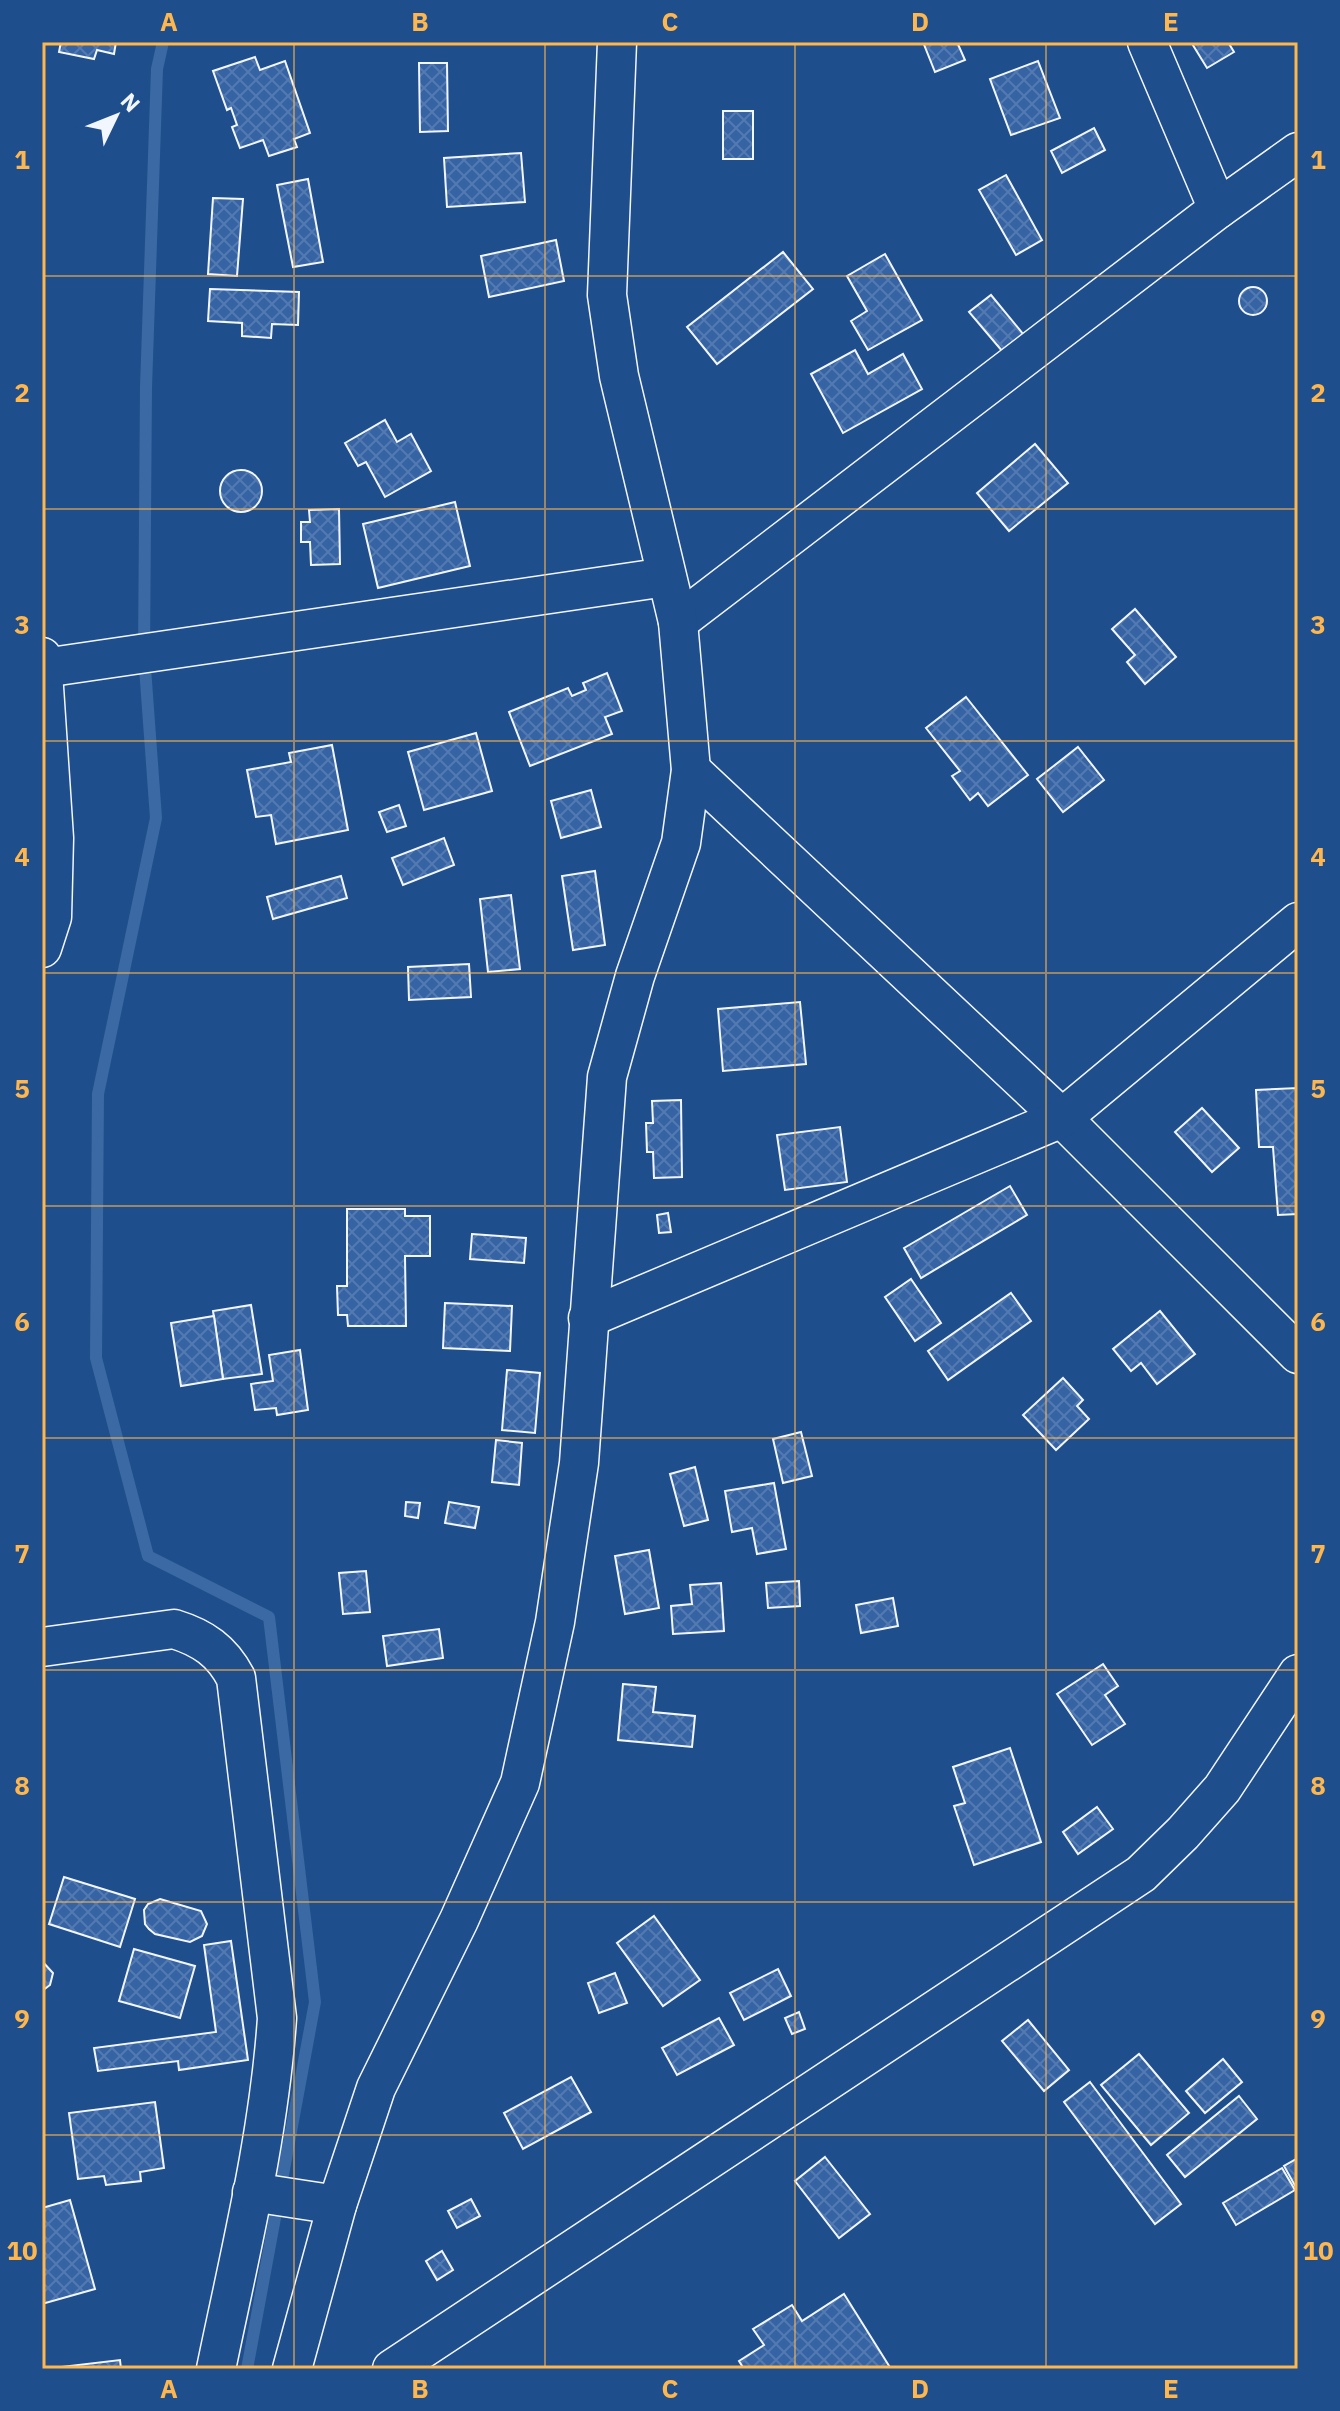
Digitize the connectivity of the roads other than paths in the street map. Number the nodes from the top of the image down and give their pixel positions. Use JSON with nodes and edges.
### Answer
{"nodes":[{"id":1,"x":617,"y":42,"type":"edge"},
{"id":2,"x":1147,"y":42,"type":"edge"},
{"id":3,"x":1298,"y":152,"type":"edge"},
{"id":4,"x":1218,"y":209,"type":"junction"},
{"id":5,"x":666,"y":577,"type":"junction"},
{"id":6,"x":678,"y":622,"type":"junction"},
{"id":7,"x":43,"y":662,"type":"edge"},
{"id":8,"x":691,"y":770,"type":"junction"},
{"id":9,"x":1298,"y":922,"type":"edge"},
{"id":10,"x":42,"y":948,"type":"edge"},
{"id":11,"x":1062,"y":1118,"type":"junction"},
{"id":12,"x":588,"y":1318,"type":"junction"},
{"id":13,"x":1298,"y":1354,"type":"edge"},
{"id":14,"x":42,"y":1647,"type":"edge"},
{"id":15,"x":1298,"y":1674,"type":"edge"},
{"id":16,"x":252,"y":2192,"type":"junction"},
{"id":17,"x":337,"y":2205,"type":"junction"},
{"id":18,"x":216,"y":2369,"type":"edge"},
{"id":19,"x":292,"y":2369,"type":"edge"},
{"id":20,"x":392,"y":2369,"type":"edge"}],
"edges":[{"from":1,"to":5,"type":"street"},
{"from":2,"to":4,"type":"street"},
{"from":3,"to":4,"type":"street"},
{"from":4,"to":6,"type":"street"},
{"from":5,"to":6,"type":"street"},
{"from":5,"to":7,"type":"street"},
{"from":6,"to":8,"type":"street"},
{"from":7,"to":10,"type":"street"},
{"from":8,"to":11,"type":"street"},
{"from":8,"to":12,"type":"street"},
{"from":9,"to":11,"type":"street"},
{"from":11,"to":12,"type":"street"},
{"from":11,"to":13,"type":"street"},
{"from":12,"to":17,"type":"street"},
{"from":14,"to":16,"type":"street"},
{"from":15,"to":20,"type":"street"},
{"from":16,"to":17,"type":"street"},
{"from":16,"to":18,"type":"street"},
{"from":17,"to":19,"type":"street"}]}
